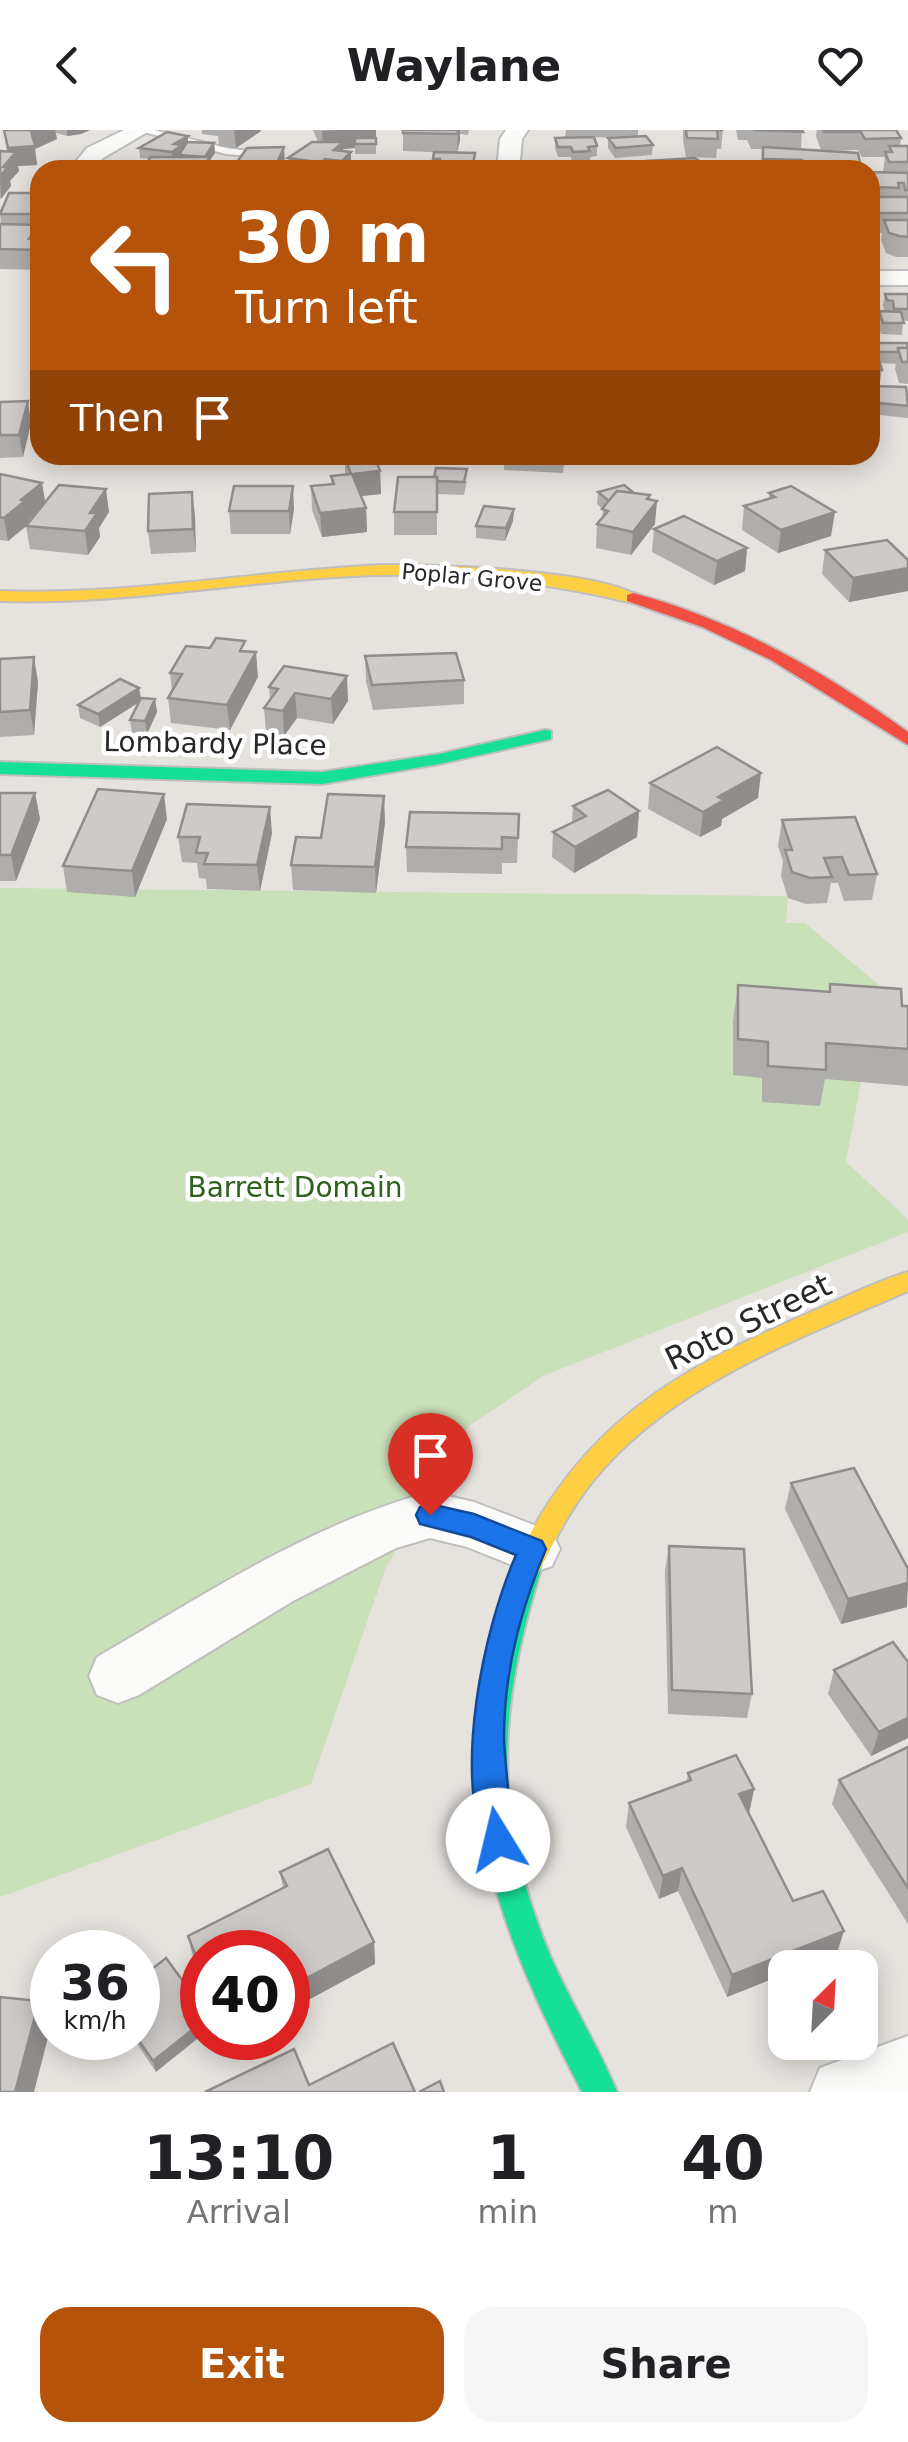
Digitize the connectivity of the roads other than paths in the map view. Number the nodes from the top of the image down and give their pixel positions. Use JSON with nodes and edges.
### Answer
{"nodes":[{"id":1,"x":141,"y":130,"type":"edge"},
{"id":2,"x":517,"y":130,"type":"edge"},
{"id":3,"x":276,"y":155,"type":"edge"},
{"id":4,"x":89,"y":160,"type":"edge"},
{"id":5,"x":509,"y":160,"type":"edge"},
{"id":6,"x":880,"y":278,"type":"edge"},
{"id":7,"x":908,"y":278,"type":"edge"},
{"id":8,"x":0,"y":596,"type":"edge"},
{"id":9,"x":546,"y":735,"type":"dead end"},
{"id":10,"x":908,"y":740,"type":"edge"},
{"id":11,"x":0,"y":768,"type":"edge"},
{"id":12,"x":908,"y":1281,"type":"edge"},
{"id":13,"x":532,"y":1549,"type":"junction"},
{"id":14,"x":118,"y":1676,"type":"dead end"},
{"id":15,"x":908,"y":2070,"type":"edge"},
{"id":16,"x":600,"y":2092,"type":"edge"},
{"id":17,"x":844,"y":2092,"type":"edge"}],
"edges":[{"from":1,"to":3,"type":"lane"},
{"from":1,"to":4,"type":"street"},
{"from":2,"to":5,"type":"street"},
{"from":6,"to":7,"type":"street"},
{"from":8,"to":10,"type":"street","name":"Poplar Grove"},
{"from":9,"to":11,"type":"street","name":"Lombardy Place"},
{"from":12,"to":13,"type":"street","name":"Roto Street"},
{"from":13,"to":14,"type":"street"},
{"from":13,"to":16,"type":"street","name":"Roto Street"},
{"from":15,"to":17,"type":"street"}]}
